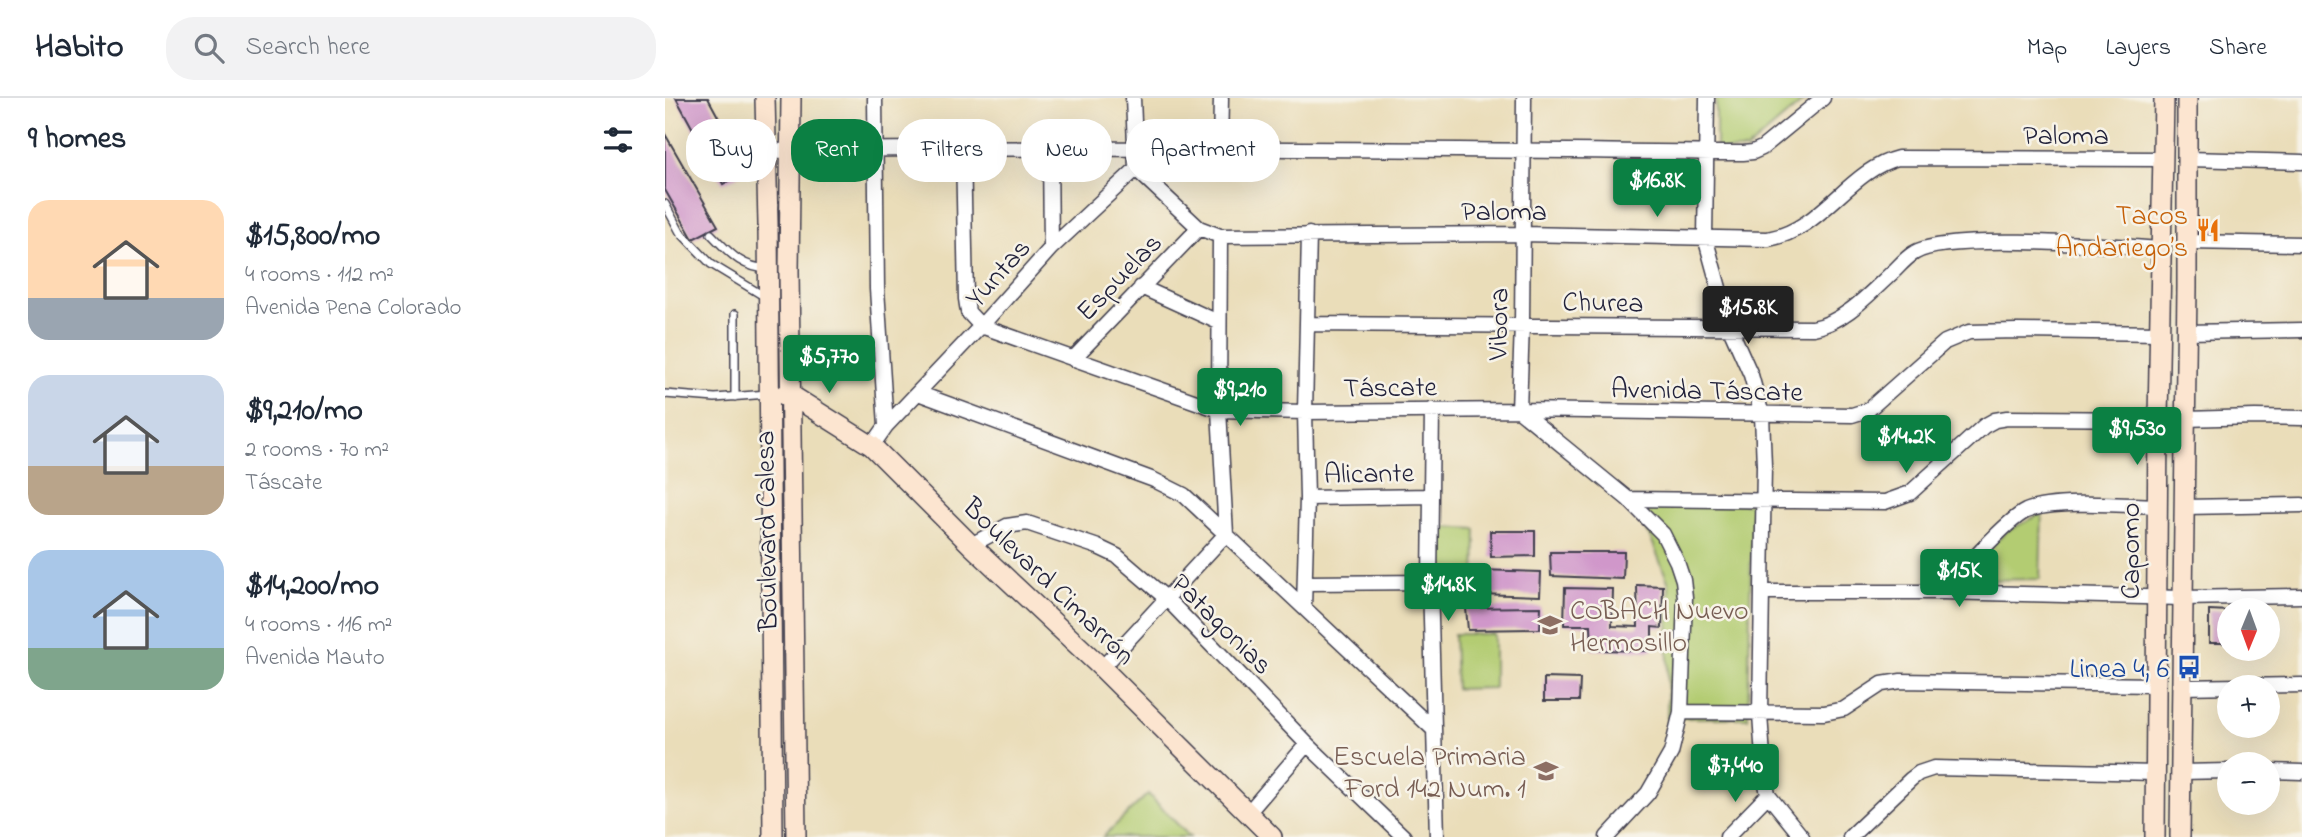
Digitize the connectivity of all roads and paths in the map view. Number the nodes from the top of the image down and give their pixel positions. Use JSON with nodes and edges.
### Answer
{"nodes":[{"id":1,"x":765,"y":98,"type":"edge"},
{"id":2,"x":791,"y":98,"type":"edge"},
{"id":3,"x":876,"y":98,"type":"edge"},
{"id":4,"x":1133,"y":98,"type":"edge"},
{"id":5,"x":1221,"y":98,"type":"edge"},
{"id":6,"x":1524,"y":98,"type":"edge"},
{"id":7,"x":1707,"y":98,"type":"edge"},
{"id":8,"x":1823,"y":98,"type":"edge"},
{"id":9,"x":2164,"y":98,"type":"edge"},
{"id":10,"x":2187,"y":98,"type":"edge"},
{"id":11,"x":765,"y":119,"type":"edge"},
{"id":12,"x":791,"y":119,"type":"edge"},
{"id":13,"x":876,"y":119,"type":"edge"},
{"id":14,"x":1134,"y":119,"type":"edge"},
{"id":15,"x":1221,"y":119,"type":"edge"},
{"id":16,"x":1280,"y":150,"type":"edge"},
{"id":17,"x":1524,"y":150,"type":"junction"},
{"id":18,"x":777,"y":151,"type":"edge"},
{"id":19,"x":791,"y":151,"type":"joint"},
{"id":20,"x":1706,"y":153,"type":"junction"},
{"id":21,"x":2164,"y":159,"type":"junction"},
{"id":22,"x":2187,"y":159,"type":"junction"},
{"id":23,"x":2302,"y":162,"type":"edge"},
{"id":24,"x":1126,"y":178,"type":"edge"},
{"id":25,"x":767,"y":182,"type":"edge"},
{"id":26,"x":876,"y":182,"type":"edge"},
{"id":27,"x":964,"y":182,"type":"edge"},
{"id":28,"x":1050,"y":182,"type":"edge"},
{"id":29,"x":1150,"y":182,"type":"edge"},
{"id":30,"x":665,"y":204,"type":"edge"},
{"id":31,"x":1199,"y":228,"type":"junction"},
{"id":32,"x":711,"y":234,"type":"dead end"},
{"id":33,"x":1309,"y":234,"type":"junction"},
{"id":34,"x":1522,"y":234,"type":"junction"},
{"id":35,"x":1220,"y":236,"type":"junction"},
{"id":36,"x":1705,"y":237,"type":"junction"},
{"id":37,"x":2188,"y":242,"type":"junction"},
{"id":38,"x":2302,"y":244,"type":"edge"},
{"id":39,"x":1051,"y":248,"type":"junction"},
{"id":40,"x":2162,"y":249,"type":"junction"},
{"id":41,"x":768,"y":269,"type":"junction"},
{"id":42,"x":1141,"y":287,"type":"junction"},
{"id":43,"x":768,"y":299,"type":"junction"},
{"id":44,"x":734,"y":314,"type":"dead end"},
{"id":45,"x":1218,"y":322,"type":"junction"},
{"id":46,"x":1307,"y":324,"type":"junction"},
{"id":47,"x":1523,"y":324,"type":"junction"},
{"id":48,"x":981,"y":326,"type":"junction"},
{"id":49,"x":1730,"y":328,"type":"junction"},
{"id":50,"x":2302,"y":330,"type":"edge"},
{"id":51,"x":2186,"y":332,"type":"junction"},
{"id":52,"x":2161,"y":333,"type":"junction"},
{"id":53,"x":1073,"y":359,"type":"junction"},
{"id":54,"x":918,"y":393,"type":"junction"},
{"id":55,"x":665,"y":394,"type":"edge"},
{"id":56,"x":769,"y":394,"type":"junction"},
{"id":57,"x":792,"y":395,"type":"junction"},
{"id":58,"x":735,"y":397,"type":"junction"},
{"id":59,"x":1219,"y":410,"type":"junction"},
{"id":60,"x":1432,"y":410,"type":"junction"},
{"id":61,"x":1519,"y":410,"type":"junction"},
{"id":62,"x":1305,"y":412,"type":"junction"},
{"id":63,"x":1762,"y":415,"type":"junction"},
{"id":64,"x":2302,"y":418,"type":"edge"},
{"id":65,"x":2158,"y":419,"type":"junction"},
{"id":66,"x":2185,"y":419,"type":"junction"},
{"id":67,"x":886,"y":426,"type":"junction"},
{"id":68,"x":872,"y":446,"type":"junction"},
{"id":69,"x":1431,"y":496,"type":"junction"},
{"id":70,"x":1307,"y":498,"type":"junction"},
{"id":71,"x":1628,"y":499,"type":"junction"},
{"id":72,"x":1764,"y":501,"type":"junction"},
{"id":73,"x":2302,"y":505,"type":"edge"},
{"id":74,"x":2157,"y":506,"type":"junction"},
{"id":75,"x":2185,"y":507,"type":"junction"},
{"id":76,"x":1226,"y":534,"type":"junction"},
{"id":77,"x":971,"y":545,"type":"junction"},
{"id":78,"x":1430,"y":582,"type":"junction"},
{"id":79,"x":1305,"y":583,"type":"junction"},
{"id":80,"x":1762,"y":592,"type":"junction"},
{"id":81,"x":1944,"y":592,"type":"junction"},
{"id":82,"x":2302,"y":596,"type":"edge"},
{"id":83,"x":2157,"y":597,"type":"junction"},
{"id":84,"x":2182,"y":598,"type":"junction"},
{"id":85,"x":1167,"y":599,"type":"junction"},
{"id":86,"x":1304,"y":608,"type":"junction"},
{"id":87,"x":1102,"y":668,"type":"junction"},
{"id":88,"x":2156,"y":685,"type":"junction"},
{"id":89,"x":2302,"y":685,"type":"edge"},
{"id":90,"x":2181,"y":687,"type":"junction"},
{"id":91,"x":1681,"y":712,"type":"junction"},
{"id":92,"x":1760,"y":714,"type":"junction"},
{"id":93,"x":1433,"y":729,"type":"junction"},
{"id":94,"x":1307,"y":744,"type":"junction"},
{"id":95,"x":2217,"y":771,"type":"edge"},
{"id":96,"x":2280,"y":771,"type":"edge"},
{"id":97,"x":2181,"y":772,"type":"junction"},
{"id":98,"x":2302,"y":772,"type":"edge"},
{"id":99,"x":2156,"y":773,"type":"junction"},
{"id":100,"x":1768,"y":795,"type":"junction"},
{"id":101,"x":1248,"y":813,"type":"junction"},
{"id":102,"x":773,"y":837,"type":"edge"},
{"id":103,"x":796,"y":837,"type":"edge"},
{"id":104,"x":1272,"y":837,"type":"edge"},
{"id":105,"x":1404,"y":837,"type":"edge"},
{"id":106,"x":1437,"y":837,"type":"edge"},
{"id":107,"x":1607,"y":837,"type":"edge"},
{"id":108,"x":1727,"y":837,"type":"edge"},
{"id":109,"x":1802,"y":837,"type":"edge"},
{"id":110,"x":1850,"y":837,"type":"edge"},
{"id":111,"x":2155,"y":837,"type":"edge"},
{"id":112,"x":2180,"y":837,"type":"edge"}],
"edges":[{"from":1,"to":11,"type":"street","name":"Boulevard Calesa"},
{"from":2,"to":12,"type":"street","name":"Boulevard Calesa"},
{"from":3,"to":13,"type":"street"},
{"from":4,"to":14,"type":"street"},
{"from":5,"to":15,"type":"street"},
{"from":6,"to":17,"type":"street","name":"Vibora"},
{"from":7,"to":20,"type":"street"},
{"from":8,"to":20,"type":"street"},
{"from":9,"to":21,"type":"street","name":"Capomo"},
{"from":10,"to":22,"type":"street","name":"Capomo"},
{"from":16,"to":17,"type":"street"},
{"from":17,"to":20,"type":"street"},
{"from":17,"to":34,"type":"street","name":"Vibora"},
{"from":18,"to":19,"type":"street"},
{"from":19,"to":57,"type":"street","name":"Boulevard Calesa"},
{"from":20,"to":36,"type":"street"},
{"from":21,"to":36,"type":"street","name":"Paloma"},
{"from":21,"to":40,"type":"street","name":"Capomo"},
{"from":22,"to":23,"type":"street"},
{"from":22,"to":37,"type":"street","name":"Capomo"},
{"from":24,"to":39,"type":"street","name":"Yuntas"},
{"from":25,"to":41,"type":"street","name":"Boulevard Calesa"},
{"from":26,"to":67,"type":"street"},
{"from":27,"to":48,"type":"street"},
{"from":28,"to":39,"type":"street"},
{"from":29,"to":31,"type":"street","name":"Paloma"},
{"from":30,"to":43,"type":"lane"},
{"from":31,"to":35,"type":"street","name":"Paloma"},
{"from":31,"to":42,"type":"street","name":"Espuelas"},
{"from":32,"to":41,"type":"lane"},
{"from":33,"to":34,"type":"street","name":"Paloma"},
{"from":33,"to":35,"type":"street","name":"Paloma"},
{"from":33,"to":46,"type":"street"},
{"from":34,"to":36,"type":"street","name":"Paloma"},
{"from":34,"to":47,"type":"street","name":"Vibora"},
{"from":35,"to":45,"type":"street"},
{"from":36,"to":49,"type":"street"},
{"from":37,"to":38,"type":"street"},
{"from":37,"to":51,"type":"street","name":"Capomo"},
{"from":39,"to":48,"type":"street","name":"Yuntas"},
{"from":40,"to":49,"type":"street","name":"Churea"},
{"from":40,"to":52,"type":"street","name":"Capomo"},
{"from":41,"to":43,"type":"street","name":"Boulevard Calesa"},
{"from":42,"to":45,"type":"street"},
{"from":42,"to":53,"type":"street","name":"Espuelas"},
{"from":43,"to":56,"type":"street","name":"Boulevard Calesa"},
{"from":44,"to":58,"type":"lane"},
{"from":45,"to":59,"type":"street"},
{"from":46,"to":47,"type":"street","name":"Churea"},
{"from":46,"to":62,"type":"street"},
{"from":47,"to":49,"type":"street","name":"Churea"},
{"from":47,"to":61,"type":"street","name":"Vibora"},
{"from":48,"to":53,"type":"street","name":"Táscate"},
{"from":48,"to":54,"type":"street","name":"Yuntas"},
{"from":49,"to":63,"type":"street"},
{"from":50,"to":51,"type":"street"},
{"from":51,"to":66,"type":"street","name":"Capomo"},
{"from":52,"to":63,"type":"street","name":"Avenida Táscate"},
{"from":52,"to":65,"type":"street","name":"Capomo"},
{"from":53,"to":59,"type":"street","name":"Táscate"},
{"from":54,"to":67,"type":"street","name":"Yuntas"},
{"from":54,"to":76,"type":"street"},
{"from":55,"to":58,"type":"lane"},
{"from":56,"to":57,"type":"street"},
{"from":56,"to":58,"type":"lane"},
{"from":56,"to":102,"type":"street","name":"Boulevard Calesa"},
{"from":57,"to":68,"type":"street","name":"Boulevard Cimarrón"},
{"from":57,"to":103,"type":"street","name":"Boulevard Calesa"},
{"from":59,"to":62,"type":"street","name":"Táscate"},
{"from":59,"to":76,"type":"street"},
{"from":60,"to":61,"type":"street","name":"Táscate"},
{"from":60,"to":62,"type":"street","name":"Táscate"},
{"from":60,"to":69,"type":"street"},
{"from":61,"to":63,"type":"street","name":"Avenida Táscate"},
{"from":61,"to":71,"type":"street"},
{"from":62,"to":70,"type":"street"},
{"from":63,"to":72,"type":"street"},
{"from":64,"to":66,"type":"street"},
{"from":65,"to":72,"type":"street"},
{"from":65,"to":74,"type":"street","name":"Capomo"},
{"from":66,"to":75,"type":"street","name":"Capomo"},
{"from":67,"to":68,"type":"street","name":"Yuntas"},
{"from":68,"to":77,"type":"street","name":"Boulevard Cimarrón"},
{"from":69,"to":70,"type":"street","name":"Alicante"},
{"from":69,"to":78,"type":"street"},
{"from":70,"to":79,"type":"street"},
{"from":71,"to":72,"type":"street"},
{"from":71,"to":91,"type":"street"},
{"from":72,"to":80,"type":"street"},
{"from":73,"to":75,"type":"street"},
{"from":74,"to":81,"type":"street"},
{"from":74,"to":83,"type":"street","name":"Capomo"},
{"from":75,"to":84,"type":"street","name":"Capomo"},
{"from":76,"to":85,"type":"street"},
{"from":76,"to":86,"type":"street"},
{"from":77,"to":85,"type":"street","name":"Patagonias"},
{"from":77,"to":87,"type":"street","name":"Boulevard Cimarrón"},
{"from":78,"to":79,"type":"street"},
{"from":78,"to":93,"type":"street"},
{"from":79,"to":86,"type":"street"},
{"from":80,"to":81,"type":"street"},
{"from":80,"to":92,"type":"street"},
{"from":81,"to":83,"type":"street"},
{"from":82,"to":84,"type":"street"},
{"from":83,"to":84,"type":"street"},
{"from":83,"to":88,"type":"street","name":"Capomo"},
{"from":84,"to":90,"type":"street","name":"Capomo"},
{"from":85,"to":87,"type":"street"},
{"from":85,"to":94,"type":"street","name":"Patagonias"},
{"from":86,"to":93,"type":"street"},
{"from":87,"to":101,"type":"street","name":"Boulevard Cimarrón"},
{"from":88,"to":92,"type":"street"},
{"from":88,"to":99,"type":"street","name":"Capomo"},
{"from":89,"to":90,"type":"street"},
{"from":90,"to":97,"type":"street","name":"Capomo"},
{"from":91,"to":92,"type":"street"},
{"from":91,"to":107,"type":"street"},
{"from":92,"to":100,"type":"street"},
{"from":93,"to":106,"type":"street"},
{"from":94,"to":101,"type":"street"},
{"from":94,"to":105,"type":"street","name":"Patagonias"},
{"from":95,"to":97,"type":"street"},
{"from":96,"to":98,"type":"street"},
{"from":97,"to":112,"type":"street","name":"Capomo"},
{"from":99,"to":110,"type":"street"},
{"from":99,"to":111,"type":"street","name":"Capomo"},
{"from":100,"to":108,"type":"street"},
{"from":100,"to":109,"type":"street"},
{"from":101,"to":104,"type":"street","name":"Boulevard Cimarrón"}]}
